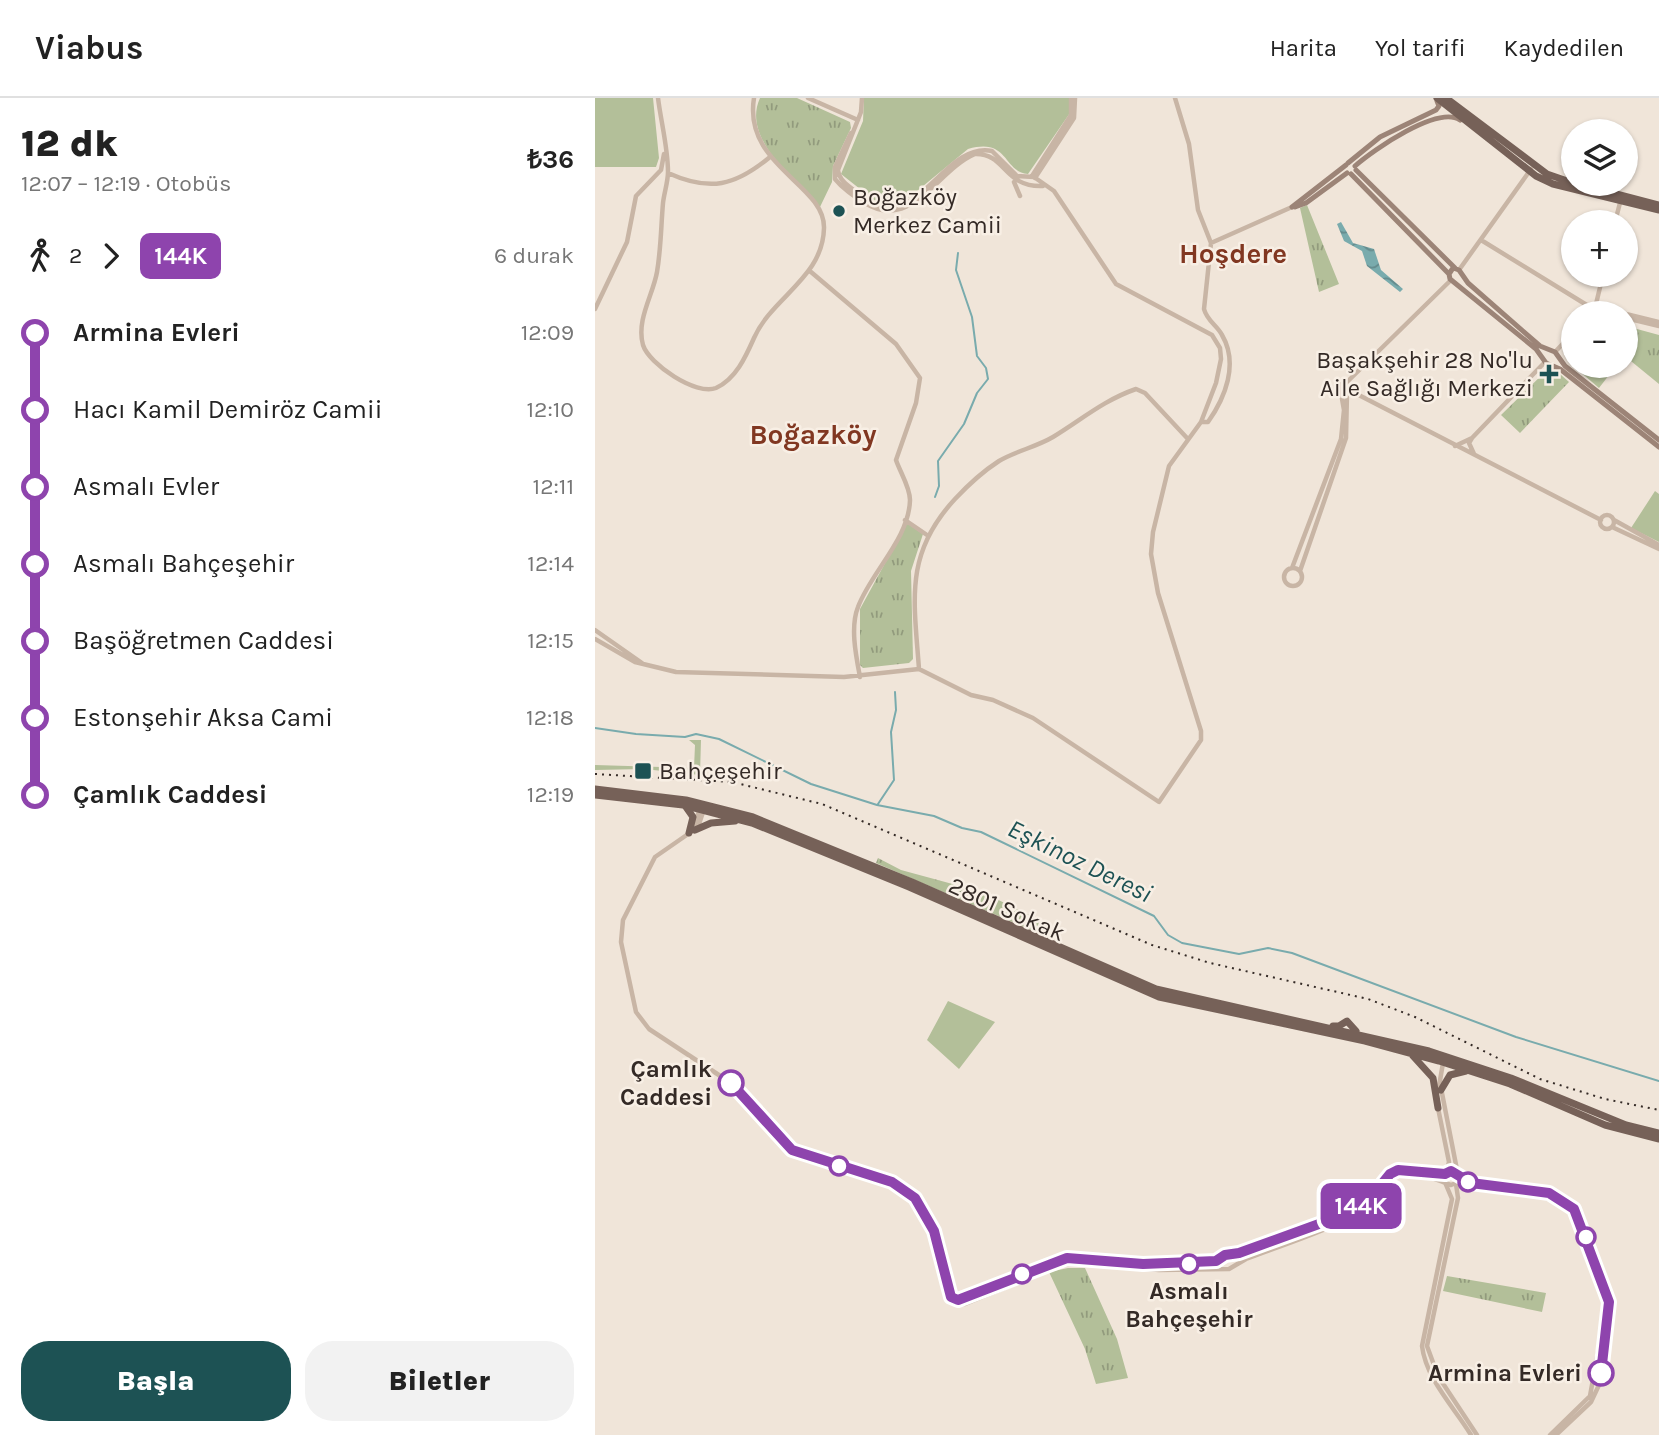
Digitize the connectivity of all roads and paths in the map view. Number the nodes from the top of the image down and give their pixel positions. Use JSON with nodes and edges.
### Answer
{"nodes":[{"id":1,"x":657,"y":98,"type":"edge"},
{"id":2,"x":754,"y":98,"type":"edge"},
{"id":3,"x":808,"y":98,"type":"edge"},
{"id":4,"x":862,"y":98,"type":"edge"},
{"id":5,"x":1073,"y":98,"type":"edge"},
{"id":6,"x":1175,"y":98,"type":"edge"},
{"id":7,"x":1436,"y":98,"type":"edge"},
{"id":8,"x":1446,"y":98,"type":"edge"},
{"id":9,"x":1475,"y":113,"type":"dead end"},
{"id":10,"x":858,"y":120,"type":"junction"},
{"id":11,"x":1474,"y":124,"type":"junction"},
{"id":12,"x":770,"y":157,"type":"junction"},
{"id":13,"x":1347,"y":164,"type":"junction"},
{"id":14,"x":1532,"y":168,"type":"junction"},
{"id":15,"x":1352,"y":170,"type":"junction"},
{"id":16,"x":664,"y":173,"type":"junction"},
{"id":17,"x":1012,"y":178,"type":"junction"},
{"id":18,"x":1033,"y":178,"type":"junction"},
{"id":19,"x":1561,"y":179,"type":"edge"},
{"id":20,"x":1027,"y":185,"type":"junction"},
{"id":21,"x":1035,"y":186,"type":"junction"},
{"id":22,"x":1045,"y":186,"type":"junction"},
{"id":23,"x":1020,"y":196,"type":"dead end"},
{"id":24,"x":1615,"y":196,"type":"edge"},
{"id":25,"x":1621,"y":198,"type":"junction"},
{"id":26,"x":1659,"y":205,"type":"edge"},
{"id":27,"x":1292,"y":207,"type":"junction"},
{"id":28,"x":1618,"y":210,"type":"edge"},
{"id":29,"x":1659,"y":210,"type":"edge"},
{"id":30,"x":1481,"y":240,"type":"junction"},
{"id":31,"x":1211,"y":243,"type":"junction"},
{"id":32,"x":1459,"y":271,"type":"junction"},
{"id":33,"x":811,"y":272,"type":"junction"},
{"id":34,"x":1452,"y":278,"type":"junction"},
{"id":35,"x":1580,"y":301,"type":"edge"},
{"id":36,"x":595,"y":309,"type":"edge"},
{"id":37,"x":1638,"y":318,"type":"edge"},
{"id":38,"x":1659,"y":324,"type":"edge"},
{"id":39,"x":1561,"y":345,"type":"edge"},
{"id":40,"x":1553,"y":353,"type":"junction"},
{"id":41,"x":1544,"y":359,"type":"junction"},
{"id":42,"x":1553,"y":364,"type":"junction"},
{"id":43,"x":1346,"y":383,"type":"junction"},
{"id":44,"x":1346,"y":392,"type":"junction"},
{"id":45,"x":1364,"y":398,"type":"junction"},
{"id":46,"x":1348,"y":411,"type":"junction"},
{"id":47,"x":1201,"y":422,"type":"junction"},
{"id":48,"x":1187,"y":438,"type":"junction"},
{"id":49,"x":1472,"y":439,"type":"junction"},
{"id":50,"x":1655,"y":440,"type":"edge"},
{"id":51,"x":1455,"y":446,"type":"junction"},
{"id":52,"x":1659,"y":447,"type":"edge"},
{"id":53,"x":1474,"y":455,"type":"junction"},
{"id":54,"x":905,"y":520,"type":"junction"},
{"id":55,"x":1601,"y":520,"type":"junction"},
{"id":56,"x":1613,"y":524,"type":"junction"},
{"id":57,"x":927,"y":535,"type":"junction"},
{"id":58,"x":1659,"y":547,"type":"edge"},
{"id":59,"x":1291,"y":568,"type":"junction"},
{"id":60,"x":1300,"y":571,"type":"junction"},
{"id":61,"x":595,"y":631,"type":"edge"},
{"id":62,"x":595,"y":639,"type":"edge"},
{"id":63,"x":642,"y":663,"type":"junction"},
{"id":64,"x":919,"y":669,"type":"junction"},
{"id":65,"x":860,"y":677,"type":"junction"},
{"id":66,"x":595,"y":792,"type":"edge"},
{"id":67,"x":683,"y":805,"type":"junction"},
{"id":68,"x":702,"y":807,"type":"junction"},
{"id":69,"x":750,"y":820,"type":"junction"},
{"id":70,"x":690,"y":833,"type":"junction"},
{"id":71,"x":1315,"y":1024,"type":"junction"},
{"id":72,"x":1345,"y":1033,"type":"junction"},
{"id":73,"x":1382,"y":1039,"type":"junction"},
{"id":74,"x":1406,"y":1052,"type":"junction"},
{"id":75,"x":1439,"y":1054,"type":"junction"},
{"id":76,"x":1445,"y":1062,"type":"junction"},
{"id":77,"x":1473,"y":1072,"type":"junction"},
{"id":78,"x":1496,"y":1073,"type":"junction"},
{"id":79,"x":1441,"y":1090,"type":"junction"},
{"id":80,"x":1438,"y":1108,"type":"junction"},
{"id":81,"x":1659,"y":1133,"type":"edge"},
{"id":82,"x":1659,"y":1139,"type":"edge"},
{"id":83,"x":1445,"y":1174,"type":"junction"},
{"id":84,"x":1457,"y":1180,"type":"junction"},
{"id":85,"x":1447,"y":1184,"type":"junction"},
{"id":86,"x":1471,"y":1186,"type":"junction"},
{"id":87,"x":1458,"y":1198,"type":"junction"},
{"id":88,"x":1029,"y":1275,"type":"junction"},
{"id":89,"x":1587,"y":1404,"type":"junction"},
{"id":90,"x":1471,"y":1435,"type":"edge"},
{"id":91,"x":1477,"y":1435,"type":"edge"},
{"id":92,"x":1550,"y":1435,"type":"edge"},
{"id":93,"x":1556,"y":1435,"type":"edge"}],
"edges":[{"from":1,"to":16,"type":"street"},
{"from":2,"to":12,"type":"street"},
{"from":3,"to":10,"type":"street"},
{"from":4,"to":10,"type":"street"},
{"from":5,"to":18,"type":"street"},
{"from":6,"to":31,"type":"street"},
{"from":7,"to":11,"type":"main road"},
{"from":7,"to":13,"type":"main road"},
{"from":8,"to":11,"type":"main road"},
{"from":9,"to":11,"type":"main road"},
{"from":10,"to":17,"type":"street"},
{"from":10,"to":18,"type":"street"},
{"from":11,"to":14,"type":"main road"},
{"from":11,"to":15,"type":"main road"},
{"from":12,"to":16,"type":"street"},
{"from":12,"to":33,"type":"street"},
{"from":13,"to":15,"type":"main road"},
{"from":13,"to":27,"type":"main road"},
{"from":14,"to":19,"type":"main road"},
{"from":14,"to":25,"type":"main road"},
{"from":14,"to":30,"type":"street"},
{"from":15,"to":27,"type":"main road"},
{"from":15,"to":32,"type":"main road"},
{"from":15,"to":34,"type":"main road"},
{"from":16,"to":33,"type":"street"},
{"from":16,"to":36,"type":"street"},
{"from":17,"to":20,"type":"street"},
{"from":17,"to":23,"type":"street"},
{"from":18,"to":20,"type":"street"},
{"from":18,"to":21,"type":"street"},
{"from":18,"to":22,"type":"street"},
{"from":20,"to":21,"type":"street"},
{"from":21,"to":22,"type":"street"},
{"from":22,"to":47,"type":"street"},
{"from":24,"to":25,"type":"main road"},
{"from":25,"to":26,"type":"main road"},
{"from":25,"to":28,"type":"street"},
{"from":25,"to":29,"type":"main road"},
{"from":27,"to":31,"type":"street"},
{"from":30,"to":32,"type":"street"},
{"from":30,"to":35,"type":"street"},
{"from":31,"to":47,"type":"street"},
{"from":32,"to":34,"type":"main road"},
{"from":32,"to":34,"type":"main road"},
{"from":32,"to":40,"type":"main road"},
{"from":33,"to":54,"type":"street"},
{"from":34,"to":41,"type":"main road"},
{"from":34,"to":43,"type":"street"},
{"from":37,"to":38,"type":"street"},
{"from":39,"to":40,"type":"street"},
{"from":40,"to":41,"type":"main road"},
{"from":40,"to":42,"type":"main road"},
{"from":40,"to":50,"type":"main road"},
{"from":41,"to":42,"type":"main road"},
{"from":41,"to":49,"type":"street"},
{"from":42,"to":50,"type":"main road"},
{"from":43,"to":44,"type":"street"},
{"from":43,"to":44,"type":"street"},
{"from":44,"to":45,"type":"street"},
{"from":44,"to":46,"type":"street"},
{"from":44,"to":59,"type":"street"},
{"from":45,"to":46,"type":"street"},
{"from":45,"to":51,"type":"street"},
{"from":46,"to":60,"type":"street"},
{"from":47,"to":48,"type":"street"},
{"from":48,"to":57,"type":"street"},
{"from":48,"to":64,"type":"street"},
{"from":49,"to":51,"type":"street"},
{"from":49,"to":53,"type":"street"},
{"from":50,"to":52,"type":"main road"},
{"from":51,"to":53,"type":"street"},
{"from":53,"to":55,"type":"street"},
{"from":54,"to":57,"type":"street"},
{"from":54,"to":65,"type":"street"},
{"from":55,"to":56,"type":"street"},
{"from":55,"to":56,"type":"street"},
{"from":56,"to":58,"type":"street"},
{"from":57,"to":64,"type":"street"},
{"from":59,"to":60,"type":"street"},
{"from":59,"to":60,"type":"street"},
{"from":61,"to":63,"type":"street"},
{"from":62,"to":63,"type":"street"},
{"from":63,"to":65,"type":"street"},
{"from":64,"to":65,"type":"street"},
{"from":66,"to":67,"type":"main road","name":"2801 Sokak"},
{"from":66,"to":68,"type":"main road","name":"2801 Sokak"},
{"from":67,"to":68,"type":"main road","name":"2801 Sokak"},
{"from":67,"to":70,"type":"main road"},
{"from":68,"to":69,"type":"main road","name":"2801 Sokak"},
{"from":68,"to":70,"type":"street"},
{"from":69,"to":70,"type":"main road"},
{"from":69,"to":71,"type":"main road","name":"2801 Sokak"},
{"from":69,"to":72,"type":"main road","name":"2801 Sokak"},
{"from":70,"to":88,"type":"street"},
{"from":71,"to":72,"type":"main road","name":"2801 Sokak"},
{"from":71,"to":73,"type":"main road"},
{"from":72,"to":73,"type":"main road","name":"2801 Sokak"},
{"from":72,"to":74,"type":"main road","name":"2801 Sokak"},
{"from":73,"to":75,"type":"main road"},
{"from":74,"to":76,"type":"main road","name":"2801 Sokak"},
{"from":74,"to":80,"type":"main road"},
{"from":75,"to":76,"type":"main road"},
{"from":75,"to":78,"type":"main road"},
{"from":76,"to":77,"type":"main road"},
{"from":76,"to":78,"type":"main road"},
{"from":76,"to":79,"type":"street"},
{"from":76,"to":80,"type":"street"},
{"from":77,"to":79,"type":"main road"},
{"from":77,"to":82,"type":"main road"},
{"from":78,"to":81,"type":"main road"},
{"from":79,"to":84,"type":"street"},
{"from":80,"to":83,"type":"street"},
{"from":83,"to":84,"type":"street"},
{"from":83,"to":85,"type":"street"},
{"from":83,"to":88,"type":"street"},
{"from":84,"to":85,"type":"street"},
{"from":84,"to":86,"type":"street"},
{"from":84,"to":87,"type":"street"},
{"from":84,"to":89,"type":"street"},
{"from":85,"to":88,"type":"street"},
{"from":85,"to":90,"type":"street"},
{"from":86,"to":87,"type":"street"},
{"from":86,"to":89,"type":"street"},
{"from":87,"to":91,"type":"street"},
{"from":89,"to":92,"type":"street"},
{"from":89,"to":93,"type":"street"}]}
